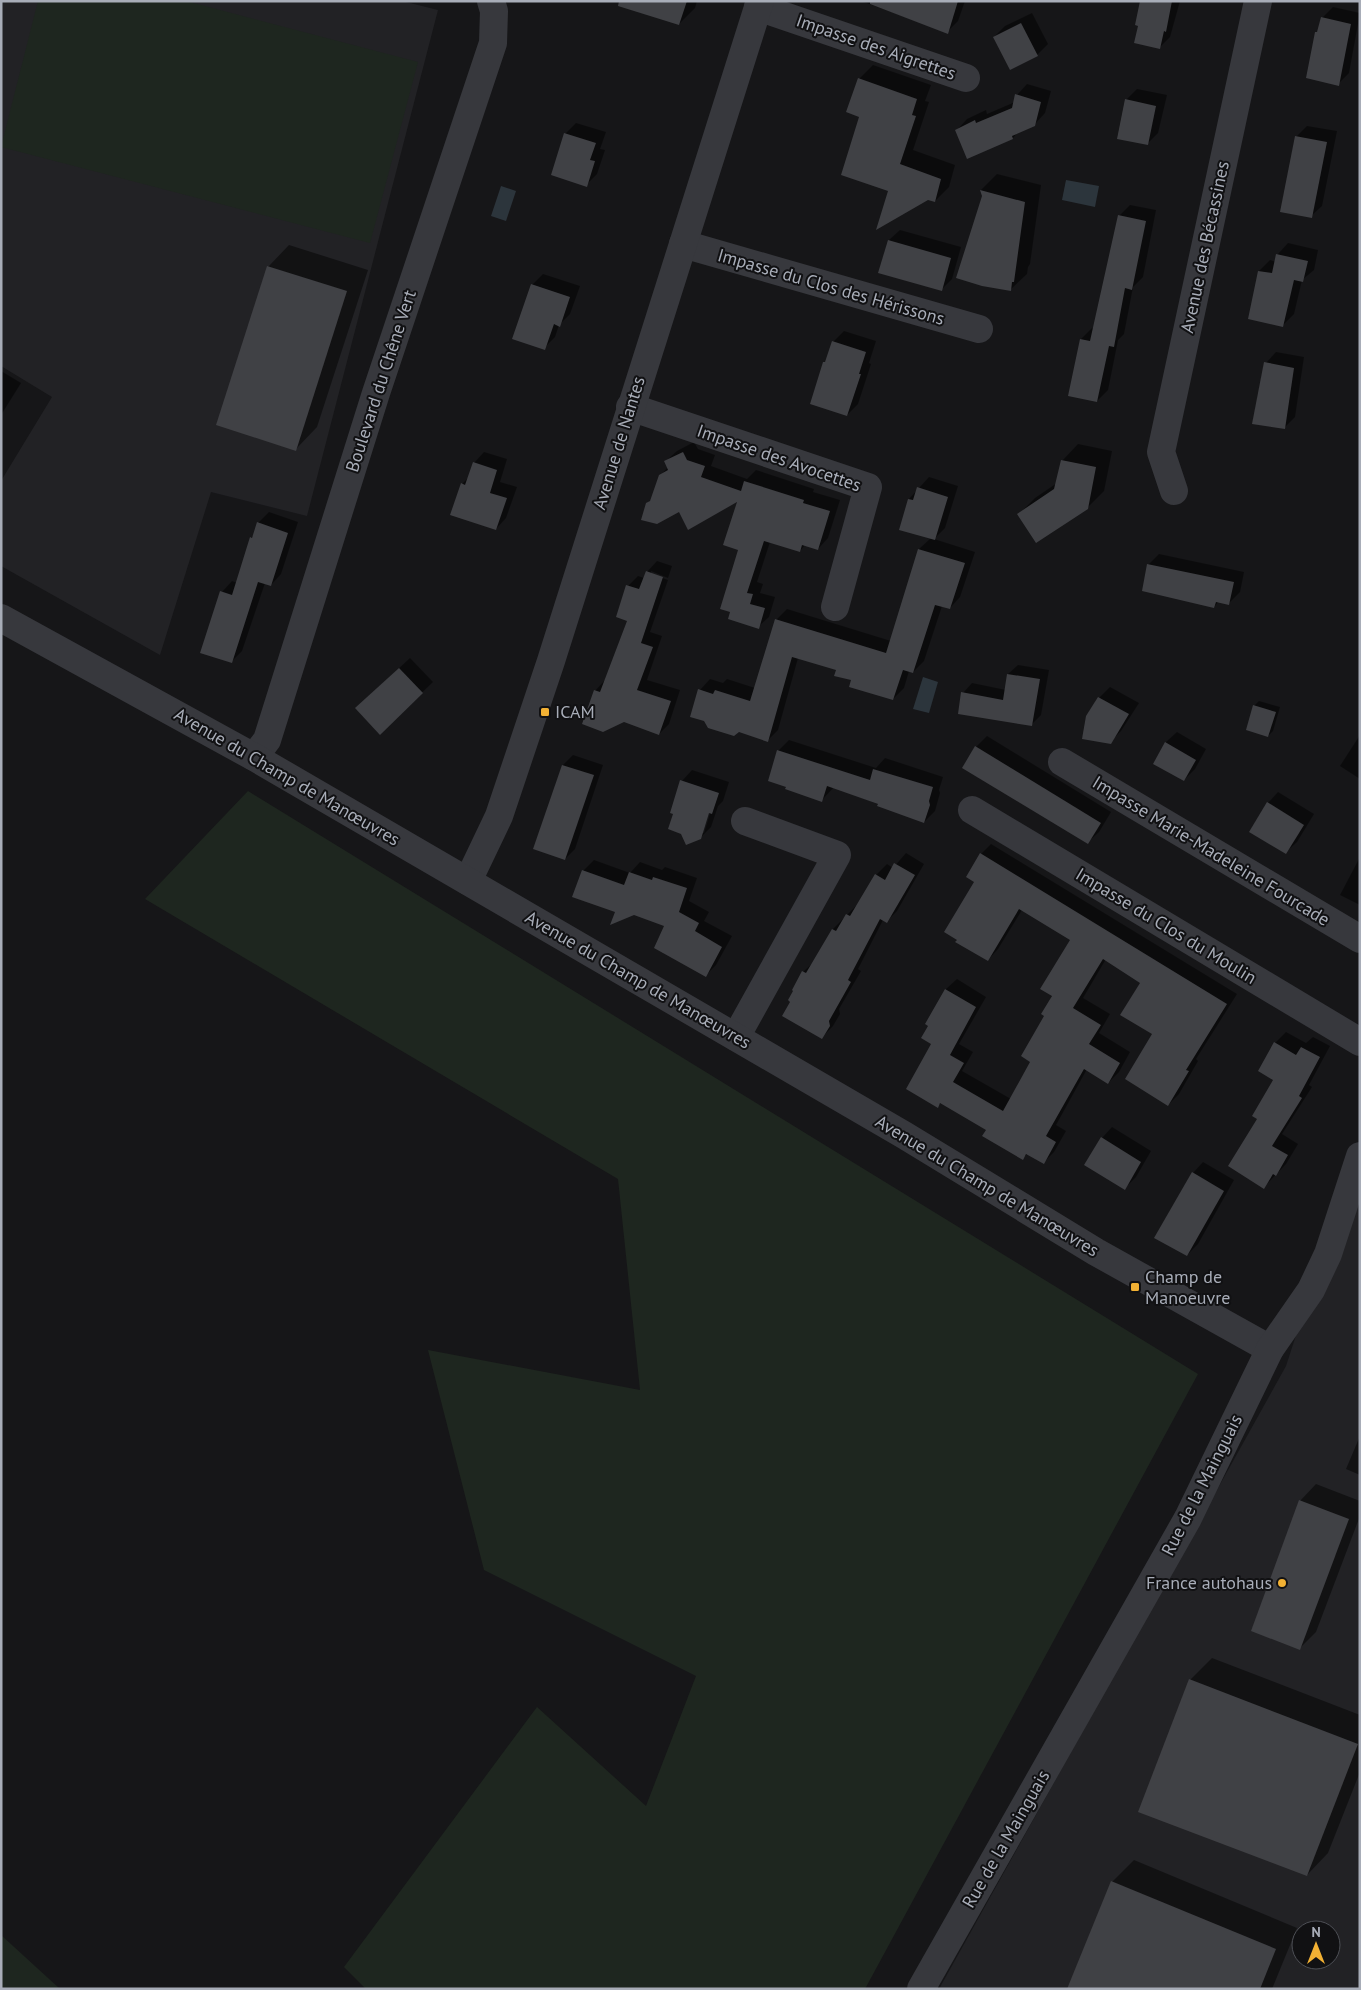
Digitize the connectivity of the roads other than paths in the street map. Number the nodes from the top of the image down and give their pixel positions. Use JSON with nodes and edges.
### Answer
{"nodes":[{"id":1,"x":491,"y":1,"type":"edge"},
{"id":2,"x":1258,"y":1,"type":"edge"},
{"id":3,"x":759,"y":4,"type":"edge"},
{"id":4,"x":966,"y":78,"type":"dead end"},
{"id":5,"x":683,"y":244,"type":"junction"},
{"id":6,"x":979,"y":329,"type":"dead end"},
{"id":7,"x":630,"y":407,"type":"junction"},
{"id":8,"x":1174,"y":491,"type":"dead end"},
{"id":9,"x":835,"y":607,"type":"dead end"},
{"id":10,"x":1,"y":618,"type":"edge"},
{"id":11,"x":254,"y":757,"type":"junction"},
{"id":12,"x":1062,"y":762,"type":"dead end"},
{"id":13,"x":972,"y":810,"type":"dead end"},
{"id":14,"x":745,"y":822,"type":"dead end"},
{"id":15,"x":468,"y":880,"type":"junction"},
{"id":16,"x":1360,"y":939,"type":"edge"},
{"id":17,"x":736,"y":1037,"type":"junction"},
{"id":18,"x":1360,"y":1042,"type":"edge"},
{"id":19,"x":1360,"y":1156,"type":"edge"},
{"id":20,"x":1270,"y":1349,"type":"junction"},
{"id":21,"x":921,"y":1989,"type":"edge"}],
"edges":[{"from":1,"to":11,"type":"street","name":"Boulevard du Chêne Vert"},
{"from":2,"to":8,"type":"street","name":"Avenue des Bécassines"},
{"from":3,"to":4,"type":"street","name":"Impasse des Aigrettes"},
{"from":3,"to":5,"type":"street","name":"Avenue de Nantes"},
{"from":5,"to":6,"type":"street","name":"Impasse du Clos des Hérissons"},
{"from":5,"to":7,"type":"street","name":"Avenue de Nantes"},
{"from":7,"to":9,"type":"street","name":"Impasse des Avocettes"},
{"from":7,"to":15,"type":"street","name":"Avenue de Nantes"},
{"from":10,"to":11,"type":"street","name":"Avenue du Champ de Manœuvres"},
{"from":11,"to":15,"type":"street","name":"Avenue du Champ de Manœuvres"},
{"from":12,"to":16,"type":"street","name":"Impasse Marie-Madeleine Fourcade"},
{"from":13,"to":18,"type":"street","name":"Impasse du Clos du Moulin"},
{"from":14,"to":17,"type":"street"},
{"from":15,"to":17,"type":"street","name":"Avenue du Champ de Manœuvres"},
{"from":17,"to":20,"type":"street","name":"Avenue du Champ de Manœuvres"},
{"from":19,"to":20,"type":"street","name":"Rue de la Mainguais"},
{"from":20,"to":21,"type":"street","name":"Rue de la Mainguais"}]}
